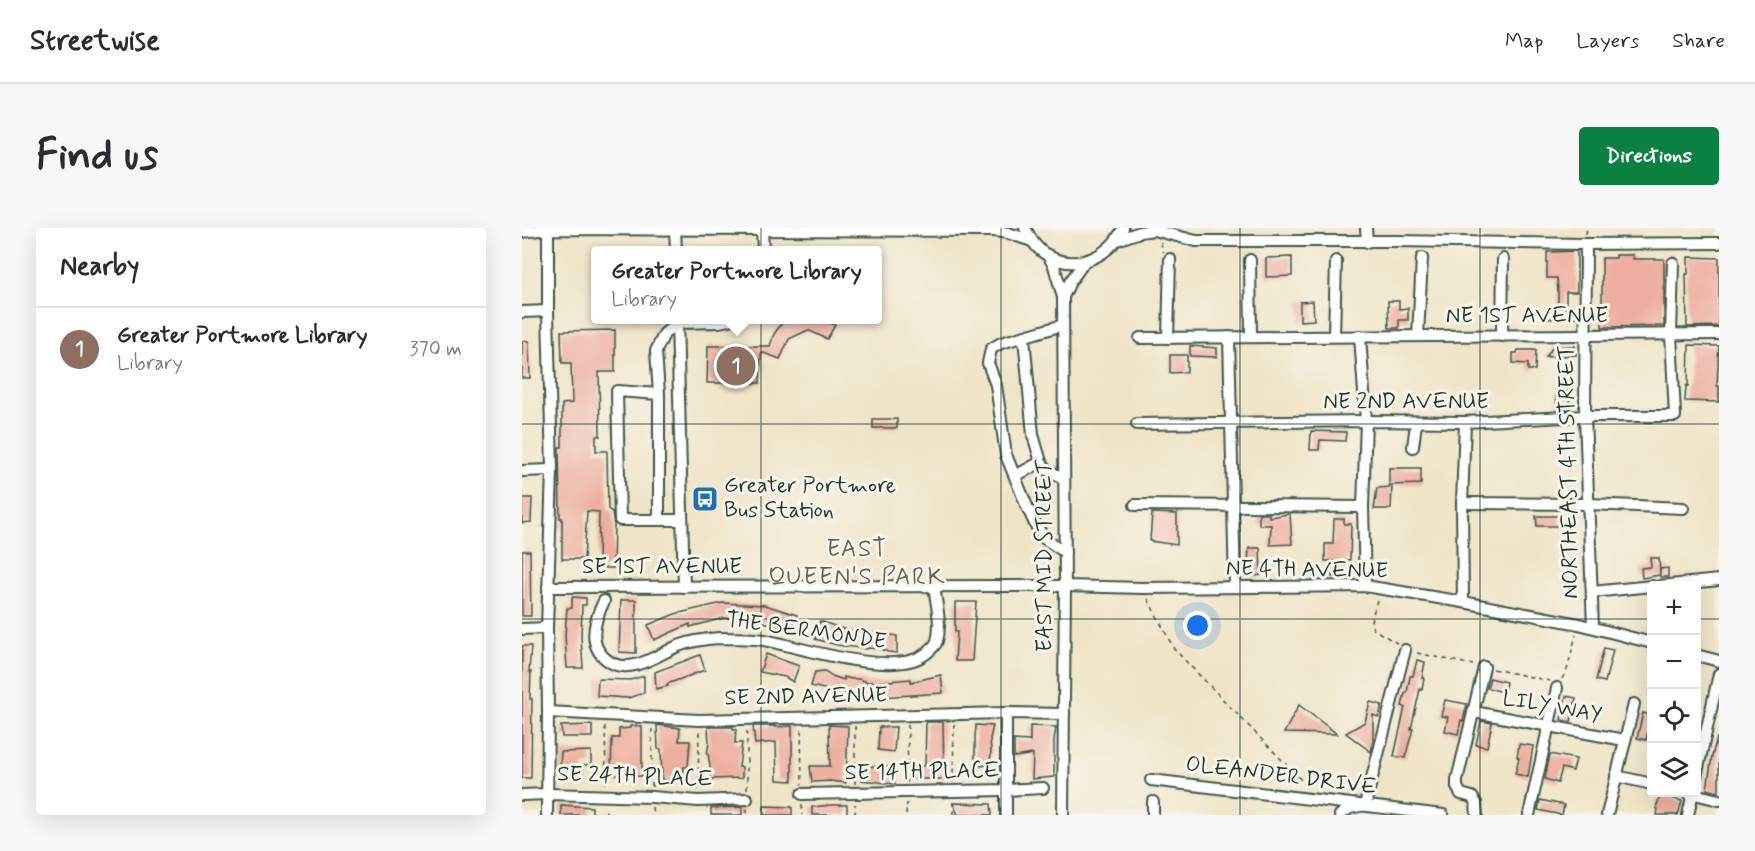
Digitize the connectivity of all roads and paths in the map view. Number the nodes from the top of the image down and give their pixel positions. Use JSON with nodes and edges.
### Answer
{"nodes":[{"id":1,"x":1025,"y":228,"type":"edge"},
{"id":2,"x":1123,"y":228,"type":"edge"},
{"id":3,"x":1366,"y":228,"type":"edge"},
{"id":4,"x":548,"y":229,"type":"edge"},
{"id":5,"x":762,"y":229,"type":"edge"},
{"id":6,"x":675,"y":230,"type":"junction"},
{"id":7,"x":997,"y":230,"type":"edge"},
{"id":8,"x":1157,"y":230,"type":"edge"},
{"id":9,"x":522,"y":232,"type":"edge"},
{"id":10,"x":1117,"y":240,"type":"junction"},
{"id":11,"x":1032,"y":242,"type":"junction"},
{"id":12,"x":1367,"y":242,"type":"junction"},
{"id":13,"x":1719,"y":243,"type":"edge"},
{"id":14,"x":1586,"y":244,"type":"junction"},
{"id":15,"x":676,"y":246,"type":"edge"},
{"id":16,"x":763,"y":246,"type":"edge"},
{"id":17,"x":1048,"y":255,"type":"junction"},
{"id":18,"x":1422,"y":258,"type":"dead end"},
{"id":19,"x":1170,"y":259,"type":"joint"},
{"id":20,"x":1503,"y":259,"type":"dead end"},
{"id":21,"x":1250,"y":260,"type":"dead end"},
{"id":22,"x":1336,"y":261,"type":"dead end"},
{"id":23,"x":1084,"y":262,"type":"junction"},
{"id":24,"x":1673,"y":263,"type":"dead end"},
{"id":25,"x":1063,"y":297,"type":"junction"},
{"id":26,"x":548,"y":311,"type":"junction"},
{"id":27,"x":522,"y":312,"type":"edge"},
{"id":28,"x":674,"y":324,"type":"edge"},
{"id":29,"x":677,"y":324,"type":"edge"},
{"id":30,"x":1063,"y":325,"type":"junction"},
{"id":31,"x":1671,"y":334,"type":"junction"},
{"id":32,"x":1719,"y":334,"type":"edge"},
{"id":33,"x":1334,"y":336,"type":"junction"},
{"id":34,"x":1360,"y":336,"type":"junction"},
{"id":35,"x":1418,"y":336,"type":"junction"},
{"id":36,"x":1502,"y":336,"type":"junction"},
{"id":37,"x":1586,"y":336,"type":"junction"},
{"id":38,"x":1024,"y":337,"type":"junction"},
{"id":39,"x":1229,"y":337,"type":"junction"},
{"id":40,"x":1251,"y":337,"type":"junction"},
{"id":41,"x":1140,"y":338,"type":"dead end"},
{"id":42,"x":1168,"y":338,"type":"junction"},
{"id":43,"x":659,"y":393,"type":"junction"},
{"id":44,"x":1585,"y":416,"type":"junction"},
{"id":45,"x":1365,"y":421,"type":"junction"},
{"id":46,"x":1465,"y":422,"type":"junction"},
{"id":47,"x":1231,"y":423,"type":"junction"},
{"id":48,"x":1416,"y":423,"type":"junction"},
{"id":49,"x":1137,"y":424,"type":"dead end"},
{"id":50,"x":1413,"y":447,"type":"dead end"},
{"id":51,"x":1041,"y":462,"type":"junction"},
{"id":52,"x":552,"y":470,"type":"junction"},
{"id":53,"x":522,"y":471,"type":"edge"},
{"id":54,"x":1014,"y":476,"type":"junction"},
{"id":55,"x":1064,"y":479,"type":"junction"},
{"id":56,"x":1462,"y":503,"type":"junction"},
{"id":57,"x":1589,"y":504,"type":"junction"},
{"id":58,"x":1135,"y":505,"type":"dead end"},
{"id":59,"x":1233,"y":506,"type":"junction"},
{"id":60,"x":1363,"y":507,"type":"junction"},
{"id":61,"x":1683,"y":508,"type":"dead end"},
{"id":62,"x":659,"y":520,"type":"junction"},
{"id":63,"x":682,"y":520,"type":"junction"},
{"id":64,"x":1065,"y":552,"type":"junction"},
{"id":65,"x":1719,"y":580,"type":"edge"},
{"id":66,"x":1701,"y":582,"type":"edge"},
{"id":67,"x":934,"y":586,"type":"junction"},
{"id":68,"x":1065,"y":586,"type":"junction"},
{"id":69,"x":1365,"y":586,"type":"junction"},
{"id":70,"x":1647,"y":586,"type":"edge"},
{"id":71,"x":548,"y":587,"type":"junction"},
{"id":72,"x":684,"y":587,"type":"junction"},
{"id":73,"x":1235,"y":587,"type":"junction"},
{"id":74,"x":1142,"y":588,"type":"junction"},
{"id":75,"x":1381,"y":588,"type":"junction"},
{"id":76,"x":1592,"y":592,"type":"junction"},
{"id":77,"x":604,"y":601,"type":"dead end"},
{"id":78,"x":1463,"y":602,"type":"junction"},
{"id":79,"x":1579,"y":624,"type":"junction"},
{"id":80,"x":1593,"y":627,"type":"junction"},
{"id":81,"x":547,"y":628,"type":"junction"},
{"id":82,"x":522,"y":629,"type":"edge"},
{"id":83,"x":1647,"y":642,"type":"edge"},
{"id":84,"x":1405,"y":650,"type":"junction"},
{"id":85,"x":1701,"y":656,"type":"edge"},
{"id":86,"x":1719,"y":661,"type":"edge"},
{"id":87,"x":1484,"y":667,"type":"junction"},
{"id":88,"x":1719,"y":674,"type":"edge"},
{"id":89,"x":1558,"y":685,"type":"junction"},
{"id":90,"x":1634,"y":704,"type":"dead end"},
{"id":91,"x":548,"y":712,"type":"junction"},
{"id":92,"x":1474,"y":712,"type":"junction"},
{"id":93,"x":1006,"y":713,"type":"junction"},
{"id":94,"x":954,"y":714,"type":"junction"},
{"id":95,"x":1064,"y":714,"type":"junction"},
{"id":96,"x":908,"y":715,"type":"junction"},
{"id":97,"x":604,"y":716,"type":"junction"},
{"id":98,"x":652,"y":716,"type":"junction"},
{"id":99,"x":855,"y":716,"type":"junction"},
{"id":100,"x":801,"y":717,"type":"junction"},
{"id":101,"x":747,"y":718,"type":"junction"},
{"id":102,"x":699,"y":720,"type":"junction"},
{"id":103,"x":1548,"y":726,"type":"junction"},
{"id":104,"x":1624,"y":740,"type":"junction"},
{"id":105,"x":1701,"y":757,"type":"edge"},
{"id":106,"x":1616,"y":776,"type":"junction"},
{"id":107,"x":1151,"y":780,"type":"dead end"},
{"id":108,"x":1647,"y":783,"type":"edge"},
{"id":109,"x":1043,"y":788,"type":"dead end"},
{"id":110,"x":1005,"y":790,"type":"junction"},
{"id":111,"x":907,"y":791,"type":"junction"},
{"id":112,"x":953,"y":791,"type":"junction"},
{"id":113,"x":855,"y":793,"type":"junction"},
{"id":114,"x":547,"y":794,"type":"junction"},
{"id":115,"x":802,"y":794,"type":"junction"},
{"id":116,"x":522,"y":795,"type":"edge"},
{"id":117,"x":1701,"y":796,"type":"edge"},
{"id":118,"x":606,"y":797,"type":"junction"},
{"id":119,"x":652,"y":797,"type":"junction"},
{"id":120,"x":1690,"y":797,"type":"edge"},
{"id":121,"x":747,"y":799,"type":"junction"},
{"id":122,"x":1719,"y":800,"type":"edge"},
{"id":123,"x":698,"y":801,"type":"junction"},
{"id":124,"x":1321,"y":801,"type":"junction"},
{"id":125,"x":1153,"y":802,"type":"dead end"},
{"id":126,"x":1365,"y":805,"type":"junction"},
{"id":127,"x":548,"y":815,"type":"edge"},
{"id":128,"x":606,"y":815,"type":"edge"},
{"id":129,"x":652,"y":815,"type":"edge"},
{"id":130,"x":747,"y":815,"type":"edge"},
{"id":131,"x":802,"y":815,"type":"edge"},
{"id":132,"x":855,"y":815,"type":"edge"},
{"id":133,"x":906,"y":815,"type":"edge"},
{"id":134,"x":953,"y":815,"type":"edge"},
{"id":135,"x":1006,"y":815,"type":"edge"},
{"id":136,"x":1064,"y":815,"type":"edge"},
{"id":137,"x":1153,"y":815,"type":"edge"},
{"id":138,"x":1340,"y":815,"type":"edge"},
{"id":139,"x":1443,"y":815,"type":"edge"},
{"id":140,"x":1477,"y":815,"type":"edge"},
{"id":141,"x":1529,"y":815,"type":"edge"},
{"id":142,"x":1607,"y":815,"type":"edge"},
{"id":143,"x":1688,"y":815,"type":"edge"}],
"edges":[{"from":1,"to":11,"type":"street"},
{"from":2,"to":10,"type":"street"},
{"from":3,"to":12,"type":"street"},
{"from":4,"to":6,"type":"street"},
{"from":4,"to":9,"type":"street"},
{"from":4,"to":26,"type":"street"},
{"from":5,"to":6,"type":"street"},
{"from":5,"to":7,"type":"street"},
{"from":5,"to":16,"type":"street"},
{"from":6,"to":15,"type":"street"},
{"from":7,"to":11,"type":"street"},
{"from":8,"to":10,"type":"street"},
{"from":8,"to":12,"type":"street"},
{"from":8,"to":19,"type":"path"},
{"from":10,"to":23,"type":"street"},
{"from":11,"to":17,"type":"street"},
{"from":12,"to":14,"type":"street"},
{"from":13,"to":14,"type":"street"},
{"from":14,"to":37,"type":"street","name":"NORTHEAST 4TH STREET"},
{"from":17,"to":23,"type":"street"},
{"from":17,"to":25,"type":"street","name":"EAST MID STREET"},
{"from":18,"to":35,"type":"street"},
{"from":19,"to":42,"type":"street"},
{"from":20,"to":36,"type":"street"},
{"from":21,"to":40,"type":"street"},
{"from":22,"to":33,"type":"street"},
{"from":23,"to":25,"type":"street","name":"EAST MID STREET"},
{"from":24,"to":31,"type":"street"},
{"from":25,"to":30,"type":"street","name":"EAST MID STREET"},
{"from":26,"to":27,"type":"street"},
{"from":26,"to":52,"type":"street"},
{"from":28,"to":43,"type":"street"},
{"from":29,"to":63,"type":"street"},
{"from":30,"to":38,"type":"street"},
{"from":30,"to":55,"type":"street","name":"EAST MID STREET"},
{"from":31,"to":32,"type":"street","name":"NE 1ST AVENUE"},
{"from":31,"to":37,"type":"street","name":"NE 1ST AVENUE"},
{"from":31,"to":44,"type":"street","name":"NE 2ND AVENUE"},
{"from":33,"to":34,"type":"street","name":"NE 1ST AVENUE"},
{"from":33,"to":40,"type":"street","name":"NE 1ST AVENUE"},
{"from":34,"to":35,"type":"street","name":"NE 1ST AVENUE"},
{"from":34,"to":45,"type":"street"},
{"from":35,"to":36,"type":"street","name":"NE 1ST AVENUE"},
{"from":36,"to":37,"type":"street","name":"NE 1ST AVENUE"},
{"from":37,"to":44,"type":"street","name":"NORTHEAST 4TH STREET"},
{"from":38,"to":51,"type":"street"},
{"from":38,"to":54,"type":"street"},
{"from":39,"to":40,"type":"street","name":"NE 1ST AVENUE"},
{"from":39,"to":42,"type":"street","name":"NE 1ST AVENUE"},
{"from":39,"to":47,"type":"street"},
{"from":41,"to":42,"type":"street","name":"NE 1ST AVENUE"},
{"from":43,"to":62,"type":"street"},
{"from":43,"to":62,"type":"street"},
{"from":44,"to":46,"type":"street","name":"NE 2ND AVENUE"},
{"from":44,"to":57,"type":"street","name":"NORTHEAST 4TH STREET"},
{"from":45,"to":47,"type":"street","name":"NE 2ND AVENUE"},
{"from":45,"to":48,"type":"street","name":"NE 2ND AVENUE"},
{"from":45,"to":60,"type":"street"},
{"from":46,"to":48,"type":"street","name":"NE 2ND AVENUE"},
{"from":46,"to":56,"type":"street"},
{"from":47,"to":49,"type":"street","name":"NE 2ND AVENUE"},
{"from":47,"to":59,"type":"street"},
{"from":48,"to":50,"type":"street"},
{"from":51,"to":54,"type":"street"},
{"from":51,"to":55,"type":"street"},
{"from":52,"to":53,"type":"street"},
{"from":52,"to":71,"type":"street"},
{"from":54,"to":64,"type":"street"},
{"from":55,"to":64,"type":"street","name":"EAST MID STREET"},
{"from":56,"to":57,"type":"street"},
{"from":56,"to":78,"type":"street"},
{"from":57,"to":61,"type":"street"},
{"from":57,"to":76,"type":"street","name":"NORTHEAST 4TH STREET"},
{"from":58,"to":59,"type":"street"},
{"from":59,"to":60,"type":"street"},
{"from":59,"to":73,"type":"street"},
{"from":60,"to":69,"type":"street"},
{"from":62,"to":63,"type":"street"},
{"from":63,"to":72,"type":"street"},
{"from":64,"to":68,"type":"street","name":"EAST MID STREET"},
{"from":65,"to":66,"type":"street"},
{"from":67,"to":68,"type":"street","name":"SE 1ST AVENUE"},
{"from":67,"to":72,"type":"street","name":"SE 1ST AVENUE"},
{"from":67,"to":77,"type":"street","name":"THE BERMONDE"},
{"from":68,"to":74,"type":"street","name":"NE 4TH AVENUE"},
{"from":68,"to":95,"type":"street","name":"EAST MID STREET"},
{"from":69,"to":73,"type":"street","name":"NE 4TH AVENUE"},
{"from":69,"to":75,"type":"street","name":"NE 4TH AVENUE"},
{"from":70,"to":76,"type":"street"},
{"from":71,"to":72,"type":"street","name":"SE 1ST AVENUE"},
{"from":71,"to":81,"type":"street"},
{"from":73,"to":74,"type":"street","name":"NE 4TH AVENUE"},
{"from":74,"to":124,"type":"path"},
{"from":75,"to":78,"type":"street","name":"NE 4TH AVENUE"},
{"from":75,"to":84,"type":"path"},
{"from":76,"to":80,"type":"street","name":"NORTHEAST 4TH STREET"},
{"from":78,"to":79,"type":"street","name":"NE 4TH AVENUE"},
{"from":79,"to":80,"type":"street","name":"NE 4TH AVENUE"},
{"from":79,"to":89,"type":"path"},
{"from":80,"to":83,"type":"street","name":"NE 4TH AVENUE"},
{"from":81,"to":82,"type":"street"},
{"from":81,"to":91,"type":"street"},
{"from":84,"to":87,"type":"path"},
{"from":84,"to":126,"type":"street"},
{"from":85,"to":86,"type":"street"},
{"from":87,"to":89,"type":"path"},
{"from":87,"to":92,"type":"street"},
{"from":88,"to":105,"type":"street"},
{"from":89,"to":103,"type":"street"},
{"from":90,"to":104,"type":"street"},
{"from":91,"to":97,"type":"street","name":"SE 2ND AVENUE"},
{"from":91,"to":114,"type":"street"},
{"from":92,"to":103,"type":"street","name":"LILY WAY"},
{"from":92,"to":140,"type":"street"},
{"from":93,"to":94,"type":"street","name":"SE 2ND AVENUE"},
{"from":93,"to":95,"type":"street","name":"SE 2ND AVENUE"},
{"from":93,"to":110,"type":"street"},
{"from":94,"to":96,"type":"street","name":"SE 2ND AVENUE"},
{"from":94,"to":112,"type":"path"},
{"from":95,"to":136,"type":"street","name":"EAST MID STREET"},
{"from":96,"to":99,"type":"street","name":"SE 2ND AVENUE"},
{"from":96,"to":111,"type":"path"},
{"from":97,"to":98,"type":"street","name":"SE 2ND AVENUE"},
{"from":97,"to":118,"type":"path"},
{"from":98,"to":102,"type":"street","name":"SE 2ND AVENUE"},
{"from":98,"to":119,"type":"path"},
{"from":99,"to":100,"type":"street","name":"SE 2ND AVENUE"},
{"from":99,"to":113,"type":"path"},
{"from":100,"to":101,"type":"street","name":"SE 2ND AVENUE"},
{"from":100,"to":115,"type":"path"},
{"from":101,"to":102,"type":"street","name":"SE 2ND AVENUE"},
{"from":101,"to":121,"type":"path"},
{"from":102,"to":123,"type":"path"},
{"from":103,"to":104,"type":"street","name":"LILY WAY"},
{"from":103,"to":141,"type":"street"},
{"from":104,"to":106,"type":"street"},
{"from":106,"to":108,"type":"street"},
{"from":106,"to":142,"type":"street"},
{"from":107,"to":124,"type":"street","name":"OLEANDER DRIVE"},
{"from":109,"to":110,"type":"street","name":"SE 14TH PLACE"},
{"from":110,"to":112,"type":"street","name":"SE 14TH PLACE"},
{"from":110,"to":135,"type":"street"},
{"from":111,"to":112,"type":"street","name":"SE 14TH PLACE"},
{"from":111,"to":113,"type":"street","name":"SE 14TH PLACE"},
{"from":111,"to":133,"type":"path"},
{"from":112,"to":134,"type":"path"},
{"from":113,"to":115,"type":"street","name":"SE 14TH PLACE"},
{"from":113,"to":132,"type":"path"},
{"from":114,"to":116,"type":"street","name":"SE 24TH PLACE"},
{"from":114,"to":118,"type":"street","name":"SE 24TH PLACE"},
{"from":114,"to":127,"type":"street"},
{"from":115,"to":131,"type":"path"},
{"from":117,"to":122,"type":"street"},
{"from":118,"to":119,"type":"street","name":"SE 24TH PLACE"},
{"from":118,"to":128,"type":"path"},
{"from":119,"to":123,"type":"street","name":"SE 24TH PLACE"},
{"from":119,"to":129,"type":"path"},
{"from":120,"to":143,"type":"street"},
{"from":121,"to":123,"type":"street","name":"SE 24TH PLACE"},
{"from":121,"to":130,"type":"path"},
{"from":124,"to":126,"type":"street","name":"OLEANDER DRIVE"},
{"from":125,"to":137,"type":"street"},
{"from":126,"to":138,"type":"street"},
{"from":126,"to":139,"type":"street","name":"OLEANDER DRIVE"}]}
